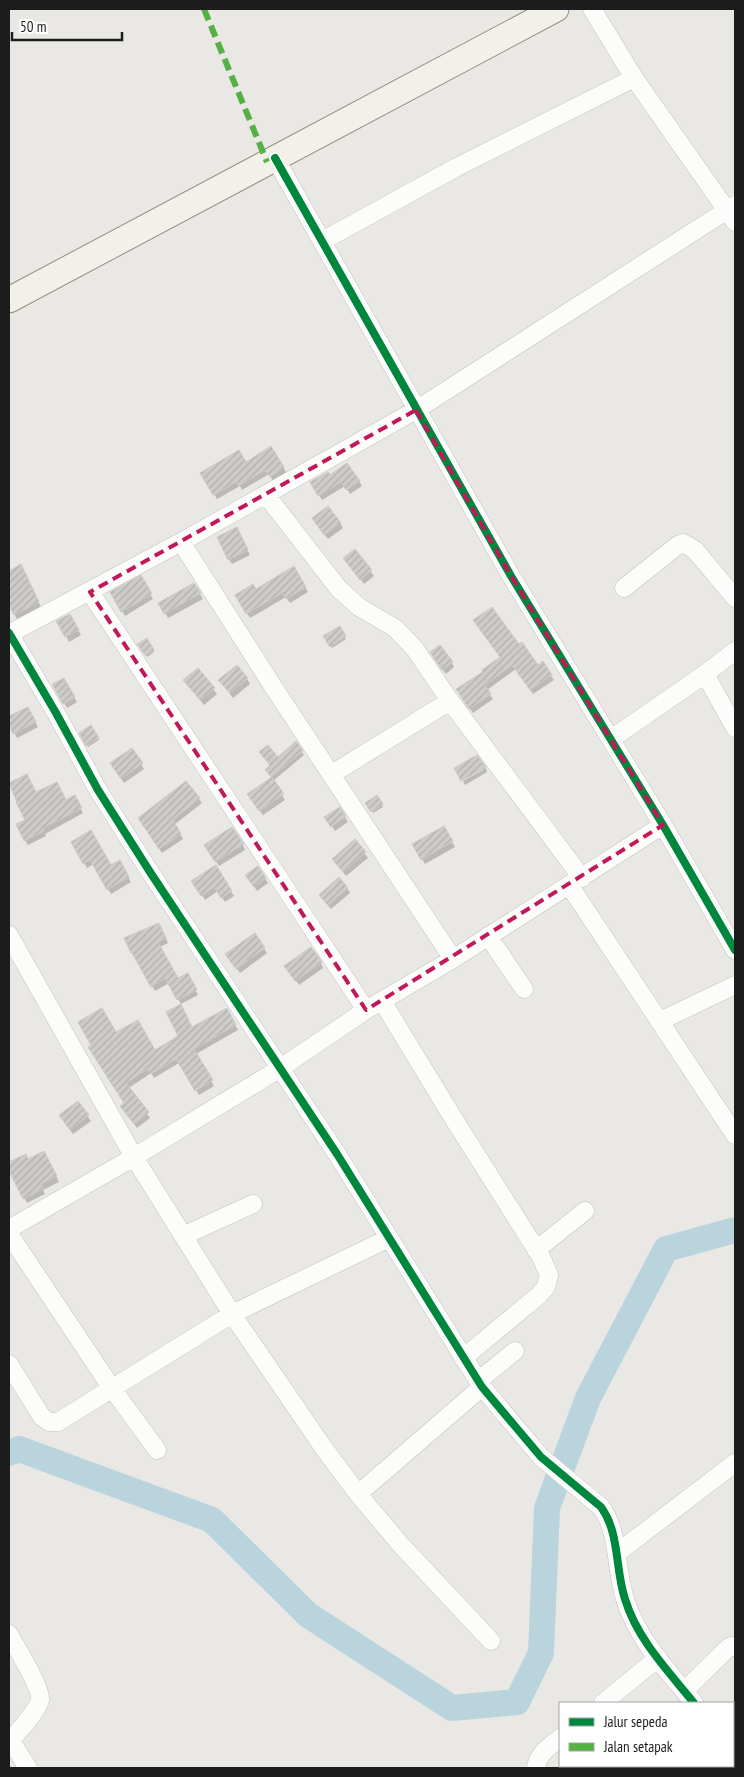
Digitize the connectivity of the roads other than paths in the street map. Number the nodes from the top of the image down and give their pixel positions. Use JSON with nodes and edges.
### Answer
{"nodes":[{"id":1,"x":556,"y":9,"type":"edge"},
{"id":2,"x":592,"y":9,"type":"edge"},
{"id":3,"x":634,"y":78,"type":"junction"},
{"id":4,"x":274,"y":158,"type":"junction"},
{"id":5,"x":732,"y":212,"type":"edge"},
{"id":6,"x":322,"y":241,"type":"junction"},
{"id":7,"x":9,"y":300,"type":"edge"},
{"id":8,"x":416,"y":410,"type":"junction"},
{"id":9,"x":266,"y":495,"type":"junction"},
{"id":10,"x":181,"y":542,"type":"junction"},
{"id":11,"x":624,"y":588,"type":"dead end"},
{"id":12,"x":90,"y":592,"type":"junction"},
{"id":13,"x":735,"y":598,"type":"edge"},
{"id":14,"x":9,"y":634,"type":"edge"},
{"id":15,"x":735,"y":651,"type":"edge"},
{"id":16,"x":705,"y":674,"type":"junction"},
{"id":17,"x":450,"y":701,"type":"junction"},
{"id":18,"x":735,"y":728,"type":"edge"},
{"id":19,"x":611,"y":739,"type":"junction"},
{"id":20,"x":332,"y":774,"type":"junction"},
{"id":21,"x":663,"y":825,"type":"junction"},
{"id":22,"x":575,"y":882,"type":"junction"},
{"id":23,"x":9,"y":935,"type":"edge"},
{"id":24,"x":488,"y":936,"type":"junction"},
{"id":25,"x":735,"y":950,"type":"edge"},
{"id":26,"x":453,"y":959,"type":"junction"},
{"id":27,"x":735,"y":985,"type":"edge"},
{"id":28,"x":524,"y":989,"type":"dead end"},
{"id":29,"x":382,"y":1000,"type":"junction"},
{"id":30,"x":366,"y":1010,"type":"junction"},
{"id":31,"x":660,"y":1021,"type":"junction"},
{"id":32,"x":279,"y":1069,"type":"junction"},
{"id":33,"x":735,"y":1135,"type":"edge"},
{"id":34,"x":134,"y":1157,"type":"junction"},
{"id":35,"x":253,"y":1204,"type":"dead end"},
{"id":36,"x":585,"y":1211,"type":"dead end"},
{"id":37,"x":9,"y":1229,"type":"edge"},
{"id":38,"x":9,"y":1234,"type":"edge"},
{"id":39,"x":184,"y":1235,"type":"junction"},
{"id":40,"x":389,"y":1238,"type":"junction"},
{"id":41,"x":536,"y":1250,"type":"junction"},
{"id":42,"x":232,"y":1314,"type":"junction"},
{"id":43,"x":515,"y":1351,"type":"dead end"},
{"id":44,"x":463,"y":1358,"type":"junction"},
{"id":45,"x":9,"y":1364,"type":"edge"},
{"id":46,"x":480,"y":1384,"type":"junction"},
{"id":47,"x":112,"y":1387,"type":"junction"},
{"id":48,"x":157,"y":1450,"type":"dead end"},
{"id":49,"x":735,"y":1464,"type":"edge"},
{"id":50,"x":358,"y":1494,"type":"junction"},
{"id":51,"x":616,"y":1553,"type":"junction"},
{"id":52,"x":9,"y":1634,"type":"edge"},
{"id":53,"x":492,"y":1641,"type":"dead end"},
{"id":54,"x":735,"y":1647,"type":"edge"},
{"id":55,"x":658,"y":1658,"type":"junction"},
{"id":56,"x":689,"y":1697,"type":"edge"},
{"id":57,"x":604,"y":1702,"type":"edge"},
{"id":58,"x":10,"y":1739,"type":"edge"},
{"id":59,"x":559,"y":1739,"type":"edge"},
{"id":60,"x":28,"y":1768,"type":"edge"},
{"id":61,"x":536,"y":1768,"type":"edge"}],
"edges":[{"from":1,"to":4,"type":"main road"},
{"from":2,"to":3,"type":"street"},
{"from":3,"to":5,"type":"street"},
{"from":3,"to":6,"type":"street"},
{"from":4,"to":6,"type":"street"},
{"from":4,"to":7,"type":"main road"},
{"from":5,"to":8,"type":"street"},
{"from":6,"to":8,"type":"street"},
{"from":8,"to":9,"type":"street"},
{"from":8,"to":19,"type":"street"},
{"from":9,"to":10,"type":"street"},
{"from":9,"to":17,"type":"street"},
{"from":10,"to":12,"type":"street"},
{"from":10,"to":20,"type":"street"},
{"from":11,"to":13,"type":"street"},
{"from":12,"to":14,"type":"street"},
{"from":12,"to":30,"type":"street"},
{"from":14,"to":32,"type":"street"},
{"from":15,"to":16,"type":"street"},
{"from":16,"to":18,"type":"street"},
{"from":16,"to":19,"type":"street"},
{"from":17,"to":20,"type":"street"},
{"from":17,"to":22,"type":"street"},
{"from":19,"to":21,"type":"street"},
{"from":20,"to":26,"type":"street"},
{"from":21,"to":22,"type":"street"},
{"from":21,"to":25,"type":"street"},
{"from":22,"to":24,"type":"street"},
{"from":22,"to":31,"type":"street"},
{"from":23,"to":34,"type":"street"},
{"from":24,"to":26,"type":"street"},
{"from":24,"to":28,"type":"street"},
{"from":26,"to":29,"type":"street"},
{"from":27,"to":31,"type":"street"},
{"from":29,"to":30,"type":"street"},
{"from":29,"to":41,"type":"street"},
{"from":30,"to":32,"type":"street"},
{"from":31,"to":33,"type":"street"},
{"from":32,"to":34,"type":"street"},
{"from":32,"to":40,"type":"street"},
{"from":34,"to":37,"type":"street"},
{"from":34,"to":39,"type":"street"},
{"from":35,"to":39,"type":"street"},
{"from":36,"to":41,"type":"street"},
{"from":38,"to":47,"type":"street"},
{"from":39,"to":42,"type":"street"},
{"from":40,"to":42,"type":"street"},
{"from":40,"to":44,"type":"street"},
{"from":41,"to":44,"type":"street"},
{"from":42,"to":47,"type":"street"},
{"from":42,"to":50,"type":"street"},
{"from":43,"to":46,"type":"street"},
{"from":44,"to":46,"type":"street"},
{"from":45,"to":47,"type":"street"},
{"from":46,"to":50,"type":"street"},
{"from":46,"to":51,"type":"street"},
{"from":47,"to":48,"type":"street"},
{"from":49,"to":51,"type":"street"},
{"from":50,"to":53,"type":"street"},
{"from":51,"to":55,"type":"street"},
{"from":52,"to":58,"type":"street"},
{"from":54,"to":56,"type":"street"},
{"from":55,"to":56,"type":"street"},
{"from":55,"to":57,"type":"street"},
{"from":58,"to":60,"type":"street"},
{"from":59,"to":61,"type":"street"}]}
